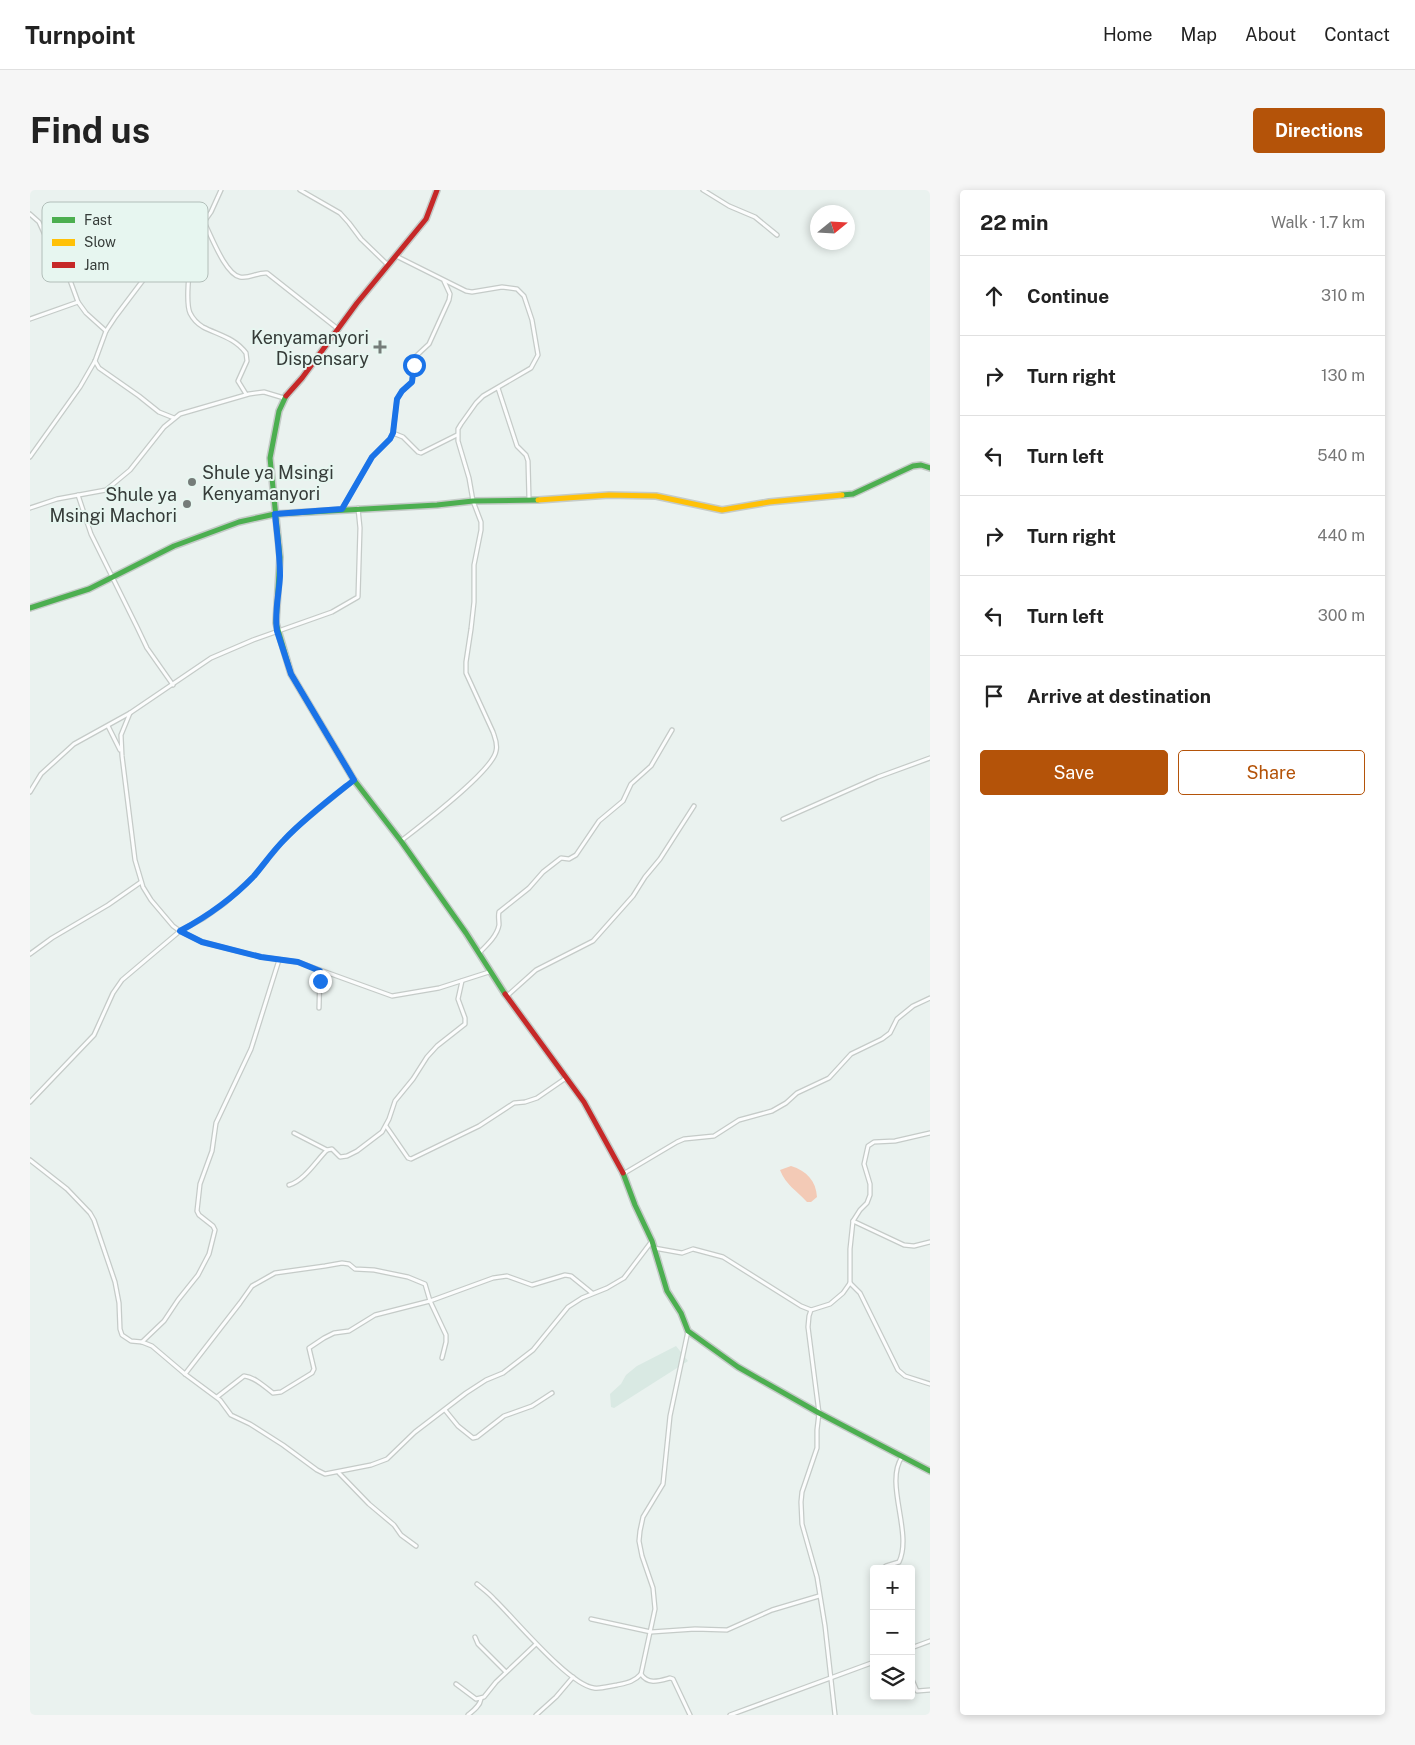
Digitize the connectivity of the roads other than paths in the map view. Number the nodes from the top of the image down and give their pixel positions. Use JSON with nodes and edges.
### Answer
{"nodes":[{"id":1,"x":221,"y":190,"type":"edge"},
{"id":2,"x":300,"y":190,"type":"edge"},
{"id":3,"x":437,"y":190,"type":"edge"},
{"id":4,"x":703,"y":190,"type":"edge"},
{"id":5,"x":30,"y":214,"type":"edge"},
{"id":6,"x":208,"y":216,"type":"edge"},
{"id":7,"x":42,"y":229,"type":"edge"},
{"id":8,"x":208,"y":230,"type":"edge"},
{"id":9,"x":777,"y":235,"type":"dead end"},
{"id":10,"x":396,"y":256,"type":"junction"},
{"id":11,"x":388,"y":265,"type":"junction"},
{"id":12,"x":444,"y":281,"type":"junction"},
{"id":13,"x":71,"y":282,"type":"edge"},
{"id":14,"x":140,"y":282,"type":"edge"},
{"id":15,"x":189,"y":282,"type":"edge"},
{"id":16,"x":78,"y":302,"type":"junction"},
{"id":17,"x":30,"y":320,"type":"edge"},
{"id":18,"x":338,"y":330,"type":"junction"},
{"id":19,"x":106,"y":331,"type":"junction"},
{"id":20,"x":95,"y":361,"type":"junction"},
{"id":21,"x":498,"y":388,"type":"junction"},
{"id":22,"x":246,"y":394,"type":"junction"},
{"id":23,"x":284,"y":398,"type":"junction"},
{"id":24,"x":174,"y":418,"type":"junction"},
{"id":25,"x":393,"y":433,"type":"junction"},
{"id":26,"x":457,"y":435,"type":"junction"},
{"id":27,"x":30,"y":457,"type":"edge"},
{"id":28,"x":930,"y":468,"type":"edge"},
{"id":29,"x":78,"y":495,"type":"junction"},
{"id":30,"x":529,"y":499,"type":"junction"},
{"id":31,"x":473,"y":501,"type":"junction"},
{"id":32,"x":30,"y":508,"type":"edge"},
{"id":33,"x":358,"y":508,"type":"junction"},
{"id":34,"x":342,"y":509,"type":"junction"},
{"id":35,"x":275,"y":514,"type":"junction"},
{"id":36,"x":113,"y":576,"type":"junction"},
{"id":37,"x":30,"y":608,"type":"edge"},
{"id":38,"x":277,"y":631,"type":"junction"},
{"id":39,"x":173,"y":685,"type":"junction"},
{"id":40,"x":130,"y":713,"type":"junction"},
{"id":41,"x":108,"y":726,"type":"junction"},
{"id":42,"x":672,"y":730,"type":"dead end"},
{"id":43,"x":122,"y":756,"type":"junction"},
{"id":44,"x":930,"y":758,"type":"edge"},
{"id":45,"x":354,"y":780,"type":"junction"},
{"id":46,"x":30,"y":792,"type":"edge"},
{"id":47,"x":694,"y":806,"type":"dead end"},
{"id":48,"x":783,"y":819,"type":"dead end"},
{"id":49,"x":400,"y":841,"type":"junction"},
{"id":50,"x":141,"y":882,"type":"junction"},
{"id":51,"x":180,"y":931,"type":"junction"},
{"id":52,"x":479,"y":953,"type":"junction"},
{"id":53,"x":30,"y":954,"type":"edge"},
{"id":54,"x":279,"y":960,"type":"junction"},
{"id":55,"x":320,"y":971,"type":"junction"},
{"id":56,"x":490,"y":972,"type":"junction"},
{"id":57,"x":462,"y":980,"type":"junction"},
{"id":58,"x":506,"y":996,"type":"junction"},
{"id":59,"x":930,"y":998,"type":"edge"},
{"id":60,"x":319,"y":1008,"type":"dead end"},
{"id":61,"x":566,"y":1078,"type":"junction"},
{"id":62,"x":30,"y":1102,"type":"edge"},
{"id":63,"x":386,"y":1126,"type":"junction"},
{"id":64,"x":294,"y":1133,"type":"dead end"},
{"id":65,"x":930,"y":1133,"type":"edge"},
{"id":66,"x":327,"y":1150,"type":"junction"},
{"id":67,"x":30,"y":1160,"type":"edge"},
{"id":68,"x":623,"y":1174,"type":"junction"},
{"id":69,"x":289,"y":1185,"type":"dead end"},
{"id":70,"x":853,"y":1221,"type":"junction"},
{"id":71,"x":652,"y":1241,"type":"junction"},
{"id":72,"x":930,"y":1242,"type":"edge"},
{"id":73,"x":654,"y":1248,"type":"junction"},
{"id":74,"x":850,"y":1283,"type":"junction"},
{"id":75,"x":593,"y":1293,"type":"junction"},
{"id":76,"x":430,"y":1301,"type":"junction"},
{"id":77,"x":811,"y":1310,"type":"junction"},
{"id":78,"x":688,"y":1331,"type":"junction"},
{"id":79,"x":142,"y":1342,"type":"junction"},
{"id":80,"x":442,"y":1358,"type":"dead end"},
{"id":81,"x":184,"y":1374,"type":"junction"},
{"id":82,"x":930,"y":1384,"type":"edge"},
{"id":83,"x":552,"y":1393,"type":"dead end"},
{"id":84,"x":217,"y":1397,"type":"junction"},
{"id":85,"x":445,"y":1410,"type":"junction"},
{"id":86,"x":819,"y":1413,"type":"junction"},
{"id":87,"x":902,"y":1457,"type":"junction"},
{"id":88,"x":339,"y":1472,"type":"junction"},
{"id":89,"x":930,"y":1472,"type":"edge"},
{"id":90,"x":416,"y":1546,"type":"dead end"},
{"id":91,"x":889,"y":1565,"type":"edge"},
{"id":92,"x":477,"y":1584,"type":"dead end"},
{"id":93,"x":819,"y":1596,"type":"junction"},
{"id":94,"x":591,"y":1619,"type":"dead end"},
{"id":95,"x":651,"y":1632,"type":"junction"},
{"id":96,"x":474,"y":1637,"type":"dead end"},
{"id":97,"x":930,"y":1640,"type":"edge"},
{"id":98,"x":536,"y":1644,"type":"junction"},
{"id":99,"x":915,"y":1646,"type":"edge"},
{"id":100,"x":870,"y":1663,"type":"edge"},
{"id":101,"x":506,"y":1672,"type":"junction"},
{"id":102,"x":641,"y":1674,"type":"junction"},
{"id":103,"x":574,"y":1677,"type":"junction"},
{"id":104,"x":831,"y":1677,"type":"junction"},
{"id":105,"x":456,"y":1684,"type":"dead end"},
{"id":106,"x":915,"y":1686,"type":"edge"},
{"id":107,"x":930,"y":1690,"type":"edge"},
{"id":108,"x":481,"y":1699,"type":"junction"},
{"id":109,"x":468,"y":1715,"type":"edge"},
{"id":110,"x":536,"y":1715,"type":"edge"},
{"id":111,"x":690,"y":1715,"type":"edge"},
{"id":112,"x":730,"y":1715,"type":"edge"},
{"id":113,"x":835,"y":1715,"type":"edge"}],
"edges":[{"from":1,"to":6,"type":"street"},
{"from":2,"to":11,"type":"street"},
{"from":3,"to":10,"type":"street"},
{"from":4,"to":9,"type":"street"},
{"from":5,"to":7,"type":"street"},
{"from":8,"to":18,"type":"street"},
{"from":10,"to":11,"type":"street"},
{"from":10,"to":12,"type":"street"},
{"from":11,"to":18,"type":"street"},
{"from":12,"to":21,"type":"street"},
{"from":12,"to":25,"type":"street"},
{"from":13,"to":16,"type":"street"},
{"from":14,"to":19,"type":"street"},
{"from":15,"to":22,"type":"street"},
{"from":16,"to":17,"type":"street"},
{"from":16,"to":19,"type":"street"},
{"from":18,"to":23,"type":"street"},
{"from":19,"to":20,"type":"street"},
{"from":20,"to":24,"type":"street"},
{"from":20,"to":27,"type":"street"},
{"from":21,"to":26,"type":"street"},
{"from":21,"to":30,"type":"street"},
{"from":22,"to":23,"type":"street"},
{"from":22,"to":24,"type":"street"},
{"from":23,"to":35,"type":"street"},
{"from":24,"to":29,"type":"street"},
{"from":25,"to":26,"type":"street"},
{"from":25,"to":34,"type":"street"},
{"from":26,"to":31,"type":"street"},
{"from":28,"to":30,"type":"street"},
{"from":29,"to":32,"type":"street"},
{"from":29,"to":36,"type":"street"},
{"from":30,"to":31,"type":"street"},
{"from":31,"to":33,"type":"street"},
{"from":31,"to":49,"type":"street"},
{"from":33,"to":34,"type":"street"},
{"from":33,"to":38,"type":"street"},
{"from":34,"to":35,"type":"street"},
{"from":35,"to":36,"type":"street"},
{"from":35,"to":38,"type":"street"},
{"from":36,"to":37,"type":"street"},
{"from":36,"to":39,"type":"street"},
{"from":38,"to":39,"type":"street"},
{"from":38,"to":45,"type":"street"},
{"from":39,"to":40,"type":"street"},
{"from":40,"to":41,"type":"street"},
{"from":40,"to":43,"type":"street"},
{"from":41,"to":43,"type":"street"},
{"from":41,"to":46,"type":"street"},
{"from":42,"to":52,"type":"street"},
{"from":43,"to":50,"type":"street"},
{"from":44,"to":48,"type":"street"},
{"from":45,"to":49,"type":"street"},
{"from":45,"to":51,"type":"street"},
{"from":47,"to":58,"type":"street"},
{"from":49,"to":52,"type":"street"},
{"from":50,"to":51,"type":"street"},
{"from":50,"to":53,"type":"street"},
{"from":51,"to":54,"type":"street"},
{"from":51,"to":62,"type":"street"},
{"from":52,"to":56,"type":"street"},
{"from":54,"to":55,"type":"street"},
{"from":54,"to":79,"type":"street"},
{"from":55,"to":57,"type":"street"},
{"from":55,"to":60,"type":"street"},
{"from":56,"to":57,"type":"street"},
{"from":56,"to":58,"type":"street"},
{"from":57,"to":63,"type":"street"},
{"from":58,"to":61,"type":"street"},
{"from":59,"to":68,"type":"street"},
{"from":61,"to":63,"type":"street"},
{"from":61,"to":68,"type":"street"},
{"from":63,"to":66,"type":"street"},
{"from":64,"to":66,"type":"street"},
{"from":65,"to":70,"type":"street"},
{"from":66,"to":69,"type":"street"},
{"from":67,"to":79,"type":"street"},
{"from":68,"to":71,"type":"street"},
{"from":70,"to":72,"type":"street"},
{"from":70,"to":74,"type":"street"},
{"from":71,"to":73,"type":"street"},
{"from":71,"to":75,"type":"street"},
{"from":73,"to":77,"type":"street"},
{"from":73,"to":78,"type":"street"},
{"from":74,"to":77,"type":"street"},
{"from":74,"to":82,"type":"street"},
{"from":75,"to":76,"type":"street"},
{"from":75,"to":85,"type":"street"},
{"from":76,"to":80,"type":"street"},
{"from":76,"to":81,"type":"street"},
{"from":76,"to":84,"type":"street"},
{"from":77,"to":86,"type":"street"},
{"from":78,"to":86,"type":"street"},
{"from":78,"to":95,"type":"street"},
{"from":79,"to":81,"type":"street"},
{"from":81,"to":84,"type":"street"},
{"from":83,"to":85,"type":"street"},
{"from":84,"to":88,"type":"street"},
{"from":85,"to":88,"type":"street"},
{"from":86,"to":87,"type":"street"},
{"from":86,"to":93,"type":"street"},
{"from":87,"to":89,"type":"street"},
{"from":87,"to":91,"type":"street"},
{"from":88,"to":90,"type":"street"},
{"from":92,"to":98,"type":"street"},
{"from":93,"to":95,"type":"street"},
{"from":93,"to":104,"type":"street"},
{"from":94,"to":95,"type":"street"},
{"from":95,"to":102,"type":"street"},
{"from":96,"to":101,"type":"street"},
{"from":97,"to":99,"type":"street"},
{"from":98,"to":101,"type":"street"},
{"from":98,"to":103,"type":"street"},
{"from":100,"to":104,"type":"street"},
{"from":101,"to":108,"type":"street"},
{"from":102,"to":103,"type":"street"},
{"from":102,"to":111,"type":"street"},
{"from":103,"to":110,"type":"street"},
{"from":104,"to":112,"type":"street"},
{"from":104,"to":113,"type":"street"},
{"from":105,"to":108,"type":"street"},
{"from":106,"to":107,"type":"street"},
{"from":108,"to":109,"type":"street"}]}
